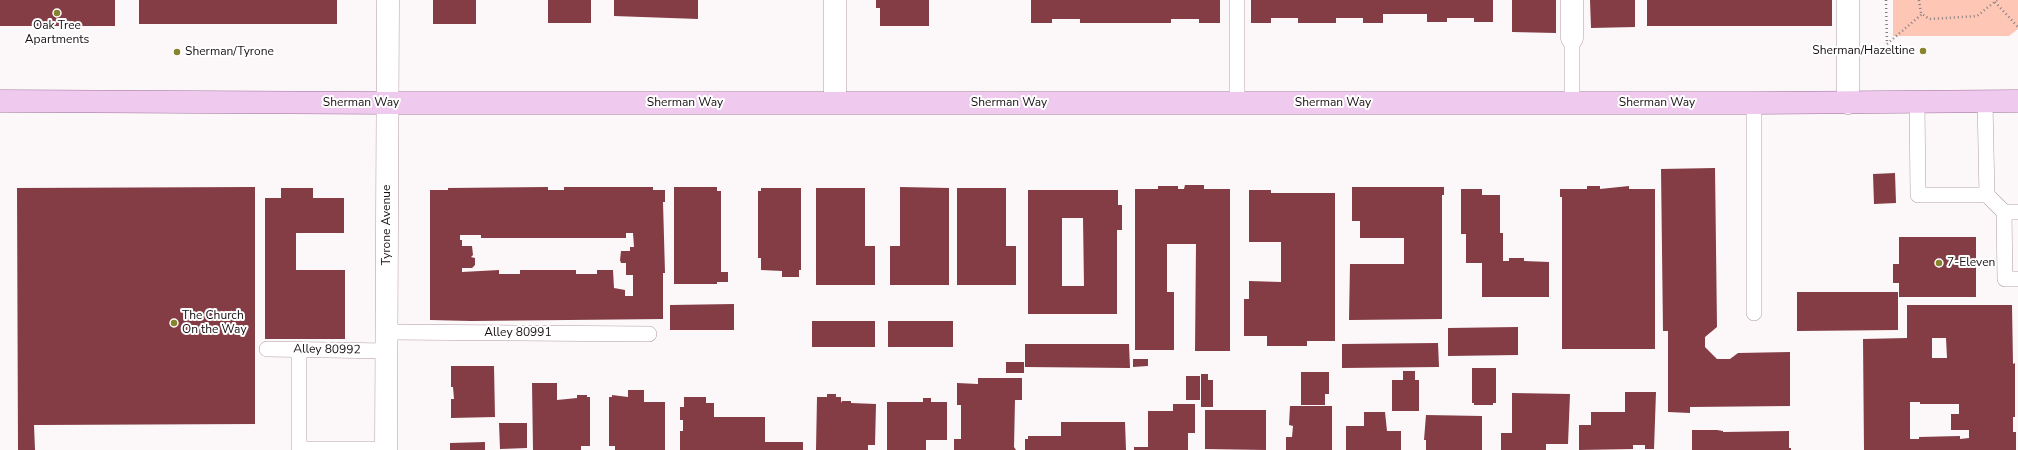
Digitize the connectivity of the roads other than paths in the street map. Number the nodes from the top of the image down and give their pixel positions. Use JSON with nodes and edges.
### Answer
{"nodes":[{"id":1,"x":388,"y":0,"type":"edge"},
{"id":2,"x":835,"y":0,"type":"edge"},
{"id":3,"x":1237,"y":0,"type":"edge"},
{"id":4,"x":1572,"y":0,"type":"edge"},
{"id":5,"x":1848,"y":0,"type":"edge"},
{"id":6,"x":1572,"y":38,"type":"joint"},
{"id":7,"x":0,"y":101,"type":"edge"},
{"id":8,"x":2018,"y":101,"type":"edge"},
{"id":9,"x":835,"y":102,"type":"junction"},
{"id":10,"x":1917,"y":102,"type":"junction"},
{"id":11,"x":1985,"y":102,"type":"junction"},
{"id":12,"x":388,"y":103,"type":"junction"},
{"id":13,"x":1237,"y":103,"type":"junction"},
{"id":14,"x":1572,"y":103,"type":"junction"},
{"id":15,"x":1754,"y":103,"type":"junction"},
{"id":16,"x":1848,"y":103,"type":"junction"},
{"id":17,"x":1987,"y":195,"type":"junction"},
{"id":18,"x":2011,"y":212,"type":"edge"},
{"id":19,"x":2018,"y":279,"type":"edge"},
{"id":20,"x":1754,"y":313,"type":"dead end"},
{"id":21,"x":649,"y":334,"type":"dead end"},
{"id":22,"x":386,"y":341,"type":"junction"},
{"id":23,"x":267,"y":349,"type":"dead end"},
{"id":24,"x":299,"y":349,"type":"junction"},
{"id":25,"x":386,"y":450,"type":"edge"}],
"edges":[{"from":1,"to":12,"type":"street","name":"Tyrone Avenue"},
{"from":2,"to":9,"type":"street"},
{"from":3,"to":13,"type":"lane"},
{"from":4,"to":6,"type":"street"},
{"from":5,"to":16,"type":"street"},
{"from":6,"to":14,"type":"lane"},
{"from":7,"to":12,"type":"main road","name":"Sherman Way"},
{"from":8,"to":11,"type":"main road","name":"Sherman Way"},
{"from":9,"to":12,"type":"main road","name":"Sherman Way"},
{"from":9,"to":13,"type":"main road","name":"Sherman Way"},
{"from":10,"to":11,"type":"main road","name":"Sherman Way"},
{"from":10,"to":16,"type":"main road","name":"Sherman Way"},
{"from":10,"to":17,"type":"lane"},
{"from":11,"to":17,"type":"lane"},
{"from":12,"to":22,"type":"street","name":"Tyrone Avenue"},
{"from":13,"to":14,"type":"main road","name":"Sherman Way"},
{"from":14,"to":15,"type":"main road","name":"Sherman Way"},
{"from":15,"to":16,"type":"main road","name":"Sherman Way"},
{"from":15,"to":20,"type":"lane"},
{"from":17,"to":18,"type":"lane"},
{"from":18,"to":19,"type":"lane"},
{"from":21,"to":22,"type":"lane","name":"Alley 80991"},
{"from":22,"to":24,"type":"lane","name":"Alley 80992"},
{"from":22,"to":25,"type":"street","name":"Tyrone Avenue"},
{"from":23,"to":24,"type":"lane","name":"Alley 80992"},
{"from":24,"to":25,"type":"lane"}]}
